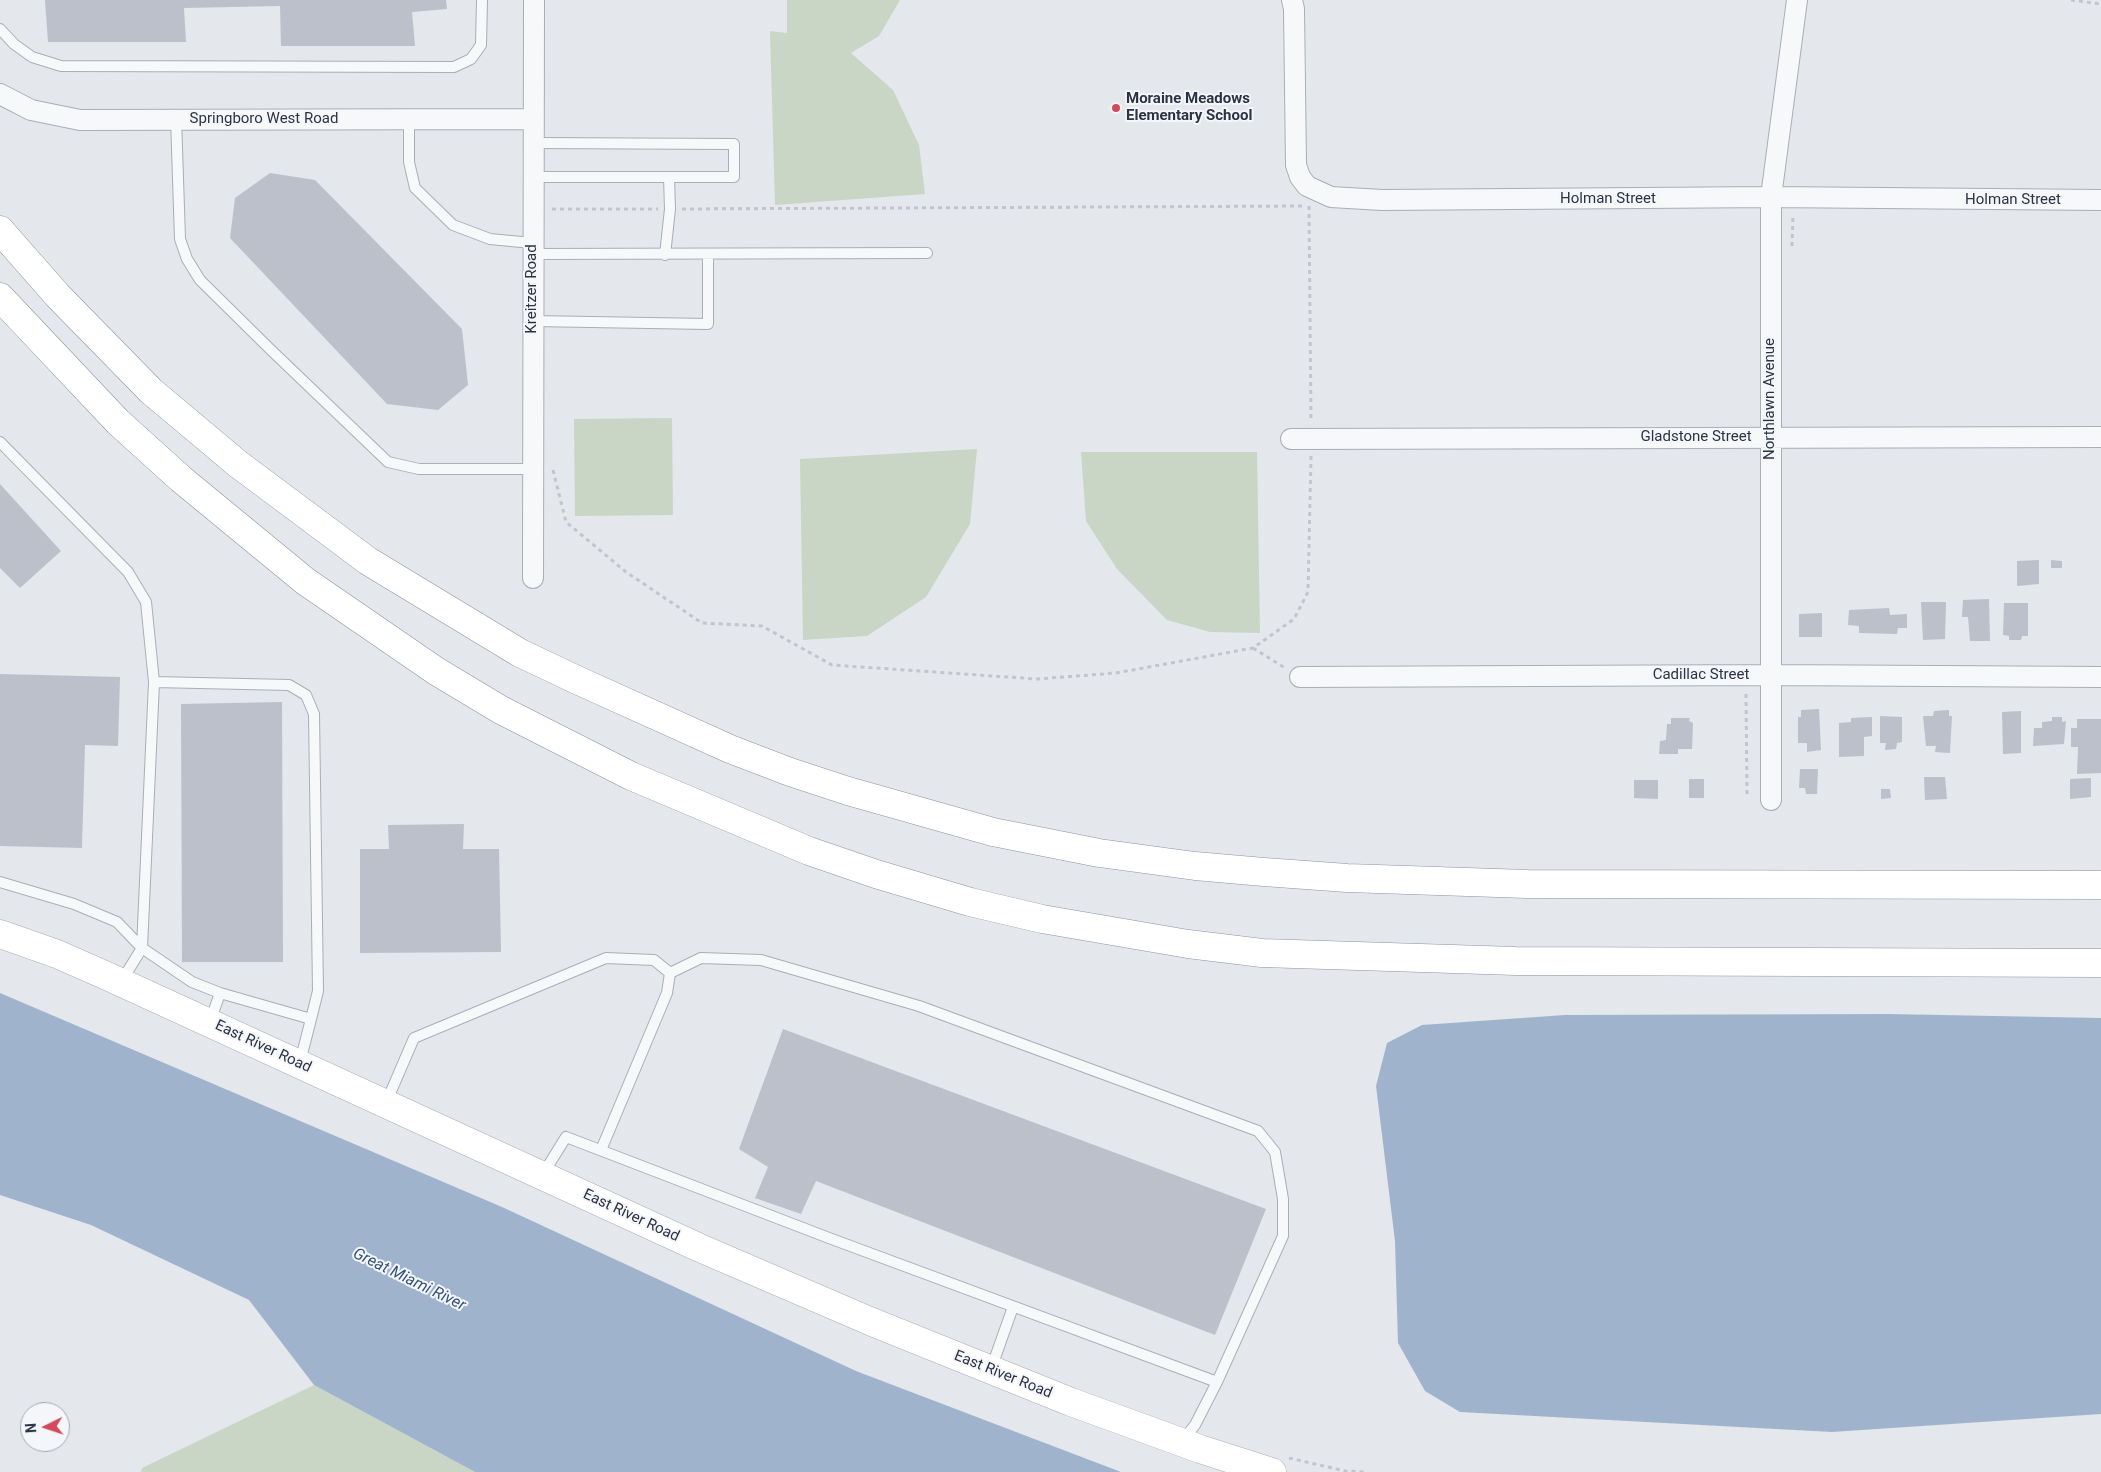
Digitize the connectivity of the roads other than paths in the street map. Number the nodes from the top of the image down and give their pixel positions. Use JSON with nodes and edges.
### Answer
{"nodes":[{"id":1,"x":482,"y":0,"type":"edge"},
{"id":2,"x":534,"y":0,"type":"edge"},
{"id":3,"x":1292,"y":0,"type":"edge"},
{"id":4,"x":1797,"y":0,"type":"edge"},
{"id":5,"x":0,"y":29,"type":"edge"},
{"id":6,"x":0,"y":94,"type":"edge"},
{"id":7,"x":409,"y":117,"type":"junction"},
{"id":8,"x":176,"y":118,"type":"junction"},
{"id":9,"x":533,"y":119,"type":"junction"},
{"id":10,"x":533,"y":143,"type":"junction"},
{"id":11,"x":533,"y":177,"type":"junction"},
{"id":12,"x":669,"y":177,"type":"junction"},
{"id":13,"x":1771,"y":197,"type":"junction"},
{"id":14,"x":2101,"y":200,"type":"edge"},
{"id":15,"x":0,"y":230,"type":"edge"},
{"id":16,"x":532,"y":248,"type":"junction"},
{"id":17,"x":926,"y":253,"type":"dead end"},
{"id":18,"x":665,"y":255,"type":"junction"},
{"id":19,"x":708,"y":255,"type":"junction"},
{"id":20,"x":0,"y":297,"type":"edge"},
{"id":21,"x":532,"y":322,"type":"junction"},
{"id":22,"x":1770,"y":437,"type":"junction"},
{"id":23,"x":2101,"y":437,"type":"edge"},
{"id":24,"x":1291,"y":439,"type":"dead end"},
{"id":25,"x":0,"y":442,"type":"edge"},
{"id":26,"x":532,"y":469,"type":"junction"},
{"id":27,"x":533,"y":578,"type":"dead end"},
{"id":28,"x":1770,"y":675,"type":"junction"},
{"id":29,"x":1300,"y":677,"type":"road end"},
{"id":30,"x":2101,"y":677,"type":"edge"},
{"id":31,"x":154,"y":682,"type":"junction"},
{"id":32,"x":1771,"y":800,"type":"dead end"},
{"id":33,"x":0,"y":882,"type":"edge"},
{"id":34,"x":2101,"y":885,"type":"edge"},
{"id":35,"x":0,"y":934,"type":"edge"},
{"id":36,"x":142,"y":948,"type":"junction"},
{"id":37,"x":2101,"y":963,"type":"edge"},
{"id":38,"x":670,"y":973,"type":"junction"},
{"id":39,"x":122,"y":982,"type":"junction"},
{"id":40,"x":220,"y":993,"type":"junction"},
{"id":41,"x":311,"y":1019,"type":"junction"},
{"id":42,"x":210,"y":1023,"type":"junction"},
{"id":43,"x":299,"y":1064,"type":"junction"},
{"id":44,"x":386,"y":1104,"type":"junction"},
{"id":45,"x":601,"y":1150,"type":"junction"},
{"id":46,"x":542,"y":1175,"type":"junction"},
{"id":47,"x":1013,"y":1306,"type":"junction"},
{"id":48,"x":991,"y":1370,"type":"junction"},
{"id":49,"x":1217,"y":1382,"type":"junction"},
{"id":50,"x":1182,"y":1442,"type":"junction"},
{"id":51,"x":1276,"y":1464,"type":"edge"}],
"edges":[{"from":1,"to":5,"type":"lane"},
{"from":2,"to":9,"type":"street","name":"Kreitzer Road"},
{"from":3,"to":13,"type":"street","name":"Holman Street"},
{"from":4,"to":13,"type":"street","name":"Northlawn Avenue"},
{"from":6,"to":8,"type":"street","name":"Springboro West Road"},
{"from":7,"to":8,"type":"street","name":"Springboro West Road"},
{"from":7,"to":9,"type":"street","name":"Springboro West Road"},
{"from":7,"to":16,"type":"lane"},
{"from":8,"to":26,"type":"lane"},
{"from":9,"to":10,"type":"street","name":"Kreitzer Road"},
{"from":10,"to":11,"type":"street","name":"Kreitzer Road"},
{"from":10,"to":12,"type":"lane"},
{"from":11,"to":12,"type":"lane"},
{"from":11,"to":16,"type":"street","name":"Kreitzer Road"},
{"from":12,"to":18,"type":"lane"},
{"from":13,"to":14,"type":"street","name":"Holman Street"},
{"from":13,"to":22,"type":"street","name":"Northlawn Avenue"},
{"from":15,"to":34,"type":"main road"},
{"from":16,"to":18,"type":"lane"},
{"from":16,"to":21,"type":"street","name":"Kreitzer Road"},
{"from":17,"to":19,"type":"lane"},
{"from":18,"to":19,"type":"lane"},
{"from":19,"to":21,"type":"lane"},
{"from":20,"to":37,"type":"main road"},
{"from":21,"to":26,"type":"street","name":"Kreitzer Road"},
{"from":22,"to":23,"type":"street","name":"Gladstone Street"},
{"from":22,"to":24,"type":"street","name":"Gladstone Street"},
{"from":22,"to":28,"type":"street","name":"Northlawn Avenue"},
{"from":25,"to":31,"type":"lane"},
{"from":26,"to":27,"type":"street","name":"Kreitzer Road"},
{"from":28,"to":29,"type":"street","name":"Cadillac Street"},
{"from":28,"to":30,"type":"street","name":"Cadillac Street"},
{"from":28,"to":32,"type":"street","name":"Northlawn Avenue"},
{"from":31,"to":36,"type":"lane"},
{"from":31,"to":41,"type":"lane"},
{"from":33,"to":36,"type":"lane"},
{"from":35,"to":39,"type":"main road","name":"East River Road"},
{"from":36,"to":39,"type":"lane"},
{"from":36,"to":40,"type":"lane"},
{"from":38,"to":44,"type":"lane"},
{"from":38,"to":45,"type":"lane"},
{"from":38,"to":49,"type":"lane"},
{"from":39,"to":42,"type":"main road","name":"East River Road"},
{"from":40,"to":41,"type":"lane"},
{"from":40,"to":42,"type":"lane"},
{"from":41,"to":43,"type":"lane"},
{"from":42,"to":43,"type":"main road","name":"East River Road"},
{"from":43,"to":44,"type":"main road","name":"East River Road"},
{"from":44,"to":46,"type":"main road","name":"East River Road"},
{"from":45,"to":46,"type":"lane"},
{"from":45,"to":47,"type":"lane"},
{"from":46,"to":48,"type":"main road","name":"East River Road"},
{"from":47,"to":48,"type":"lane"},
{"from":47,"to":49,"type":"lane"},
{"from":48,"to":50,"type":"main road","name":"East River Road"},
{"from":49,"to":50,"type":"lane"},
{"from":50,"to":51,"type":"main road","name":"East River Road"}]}
